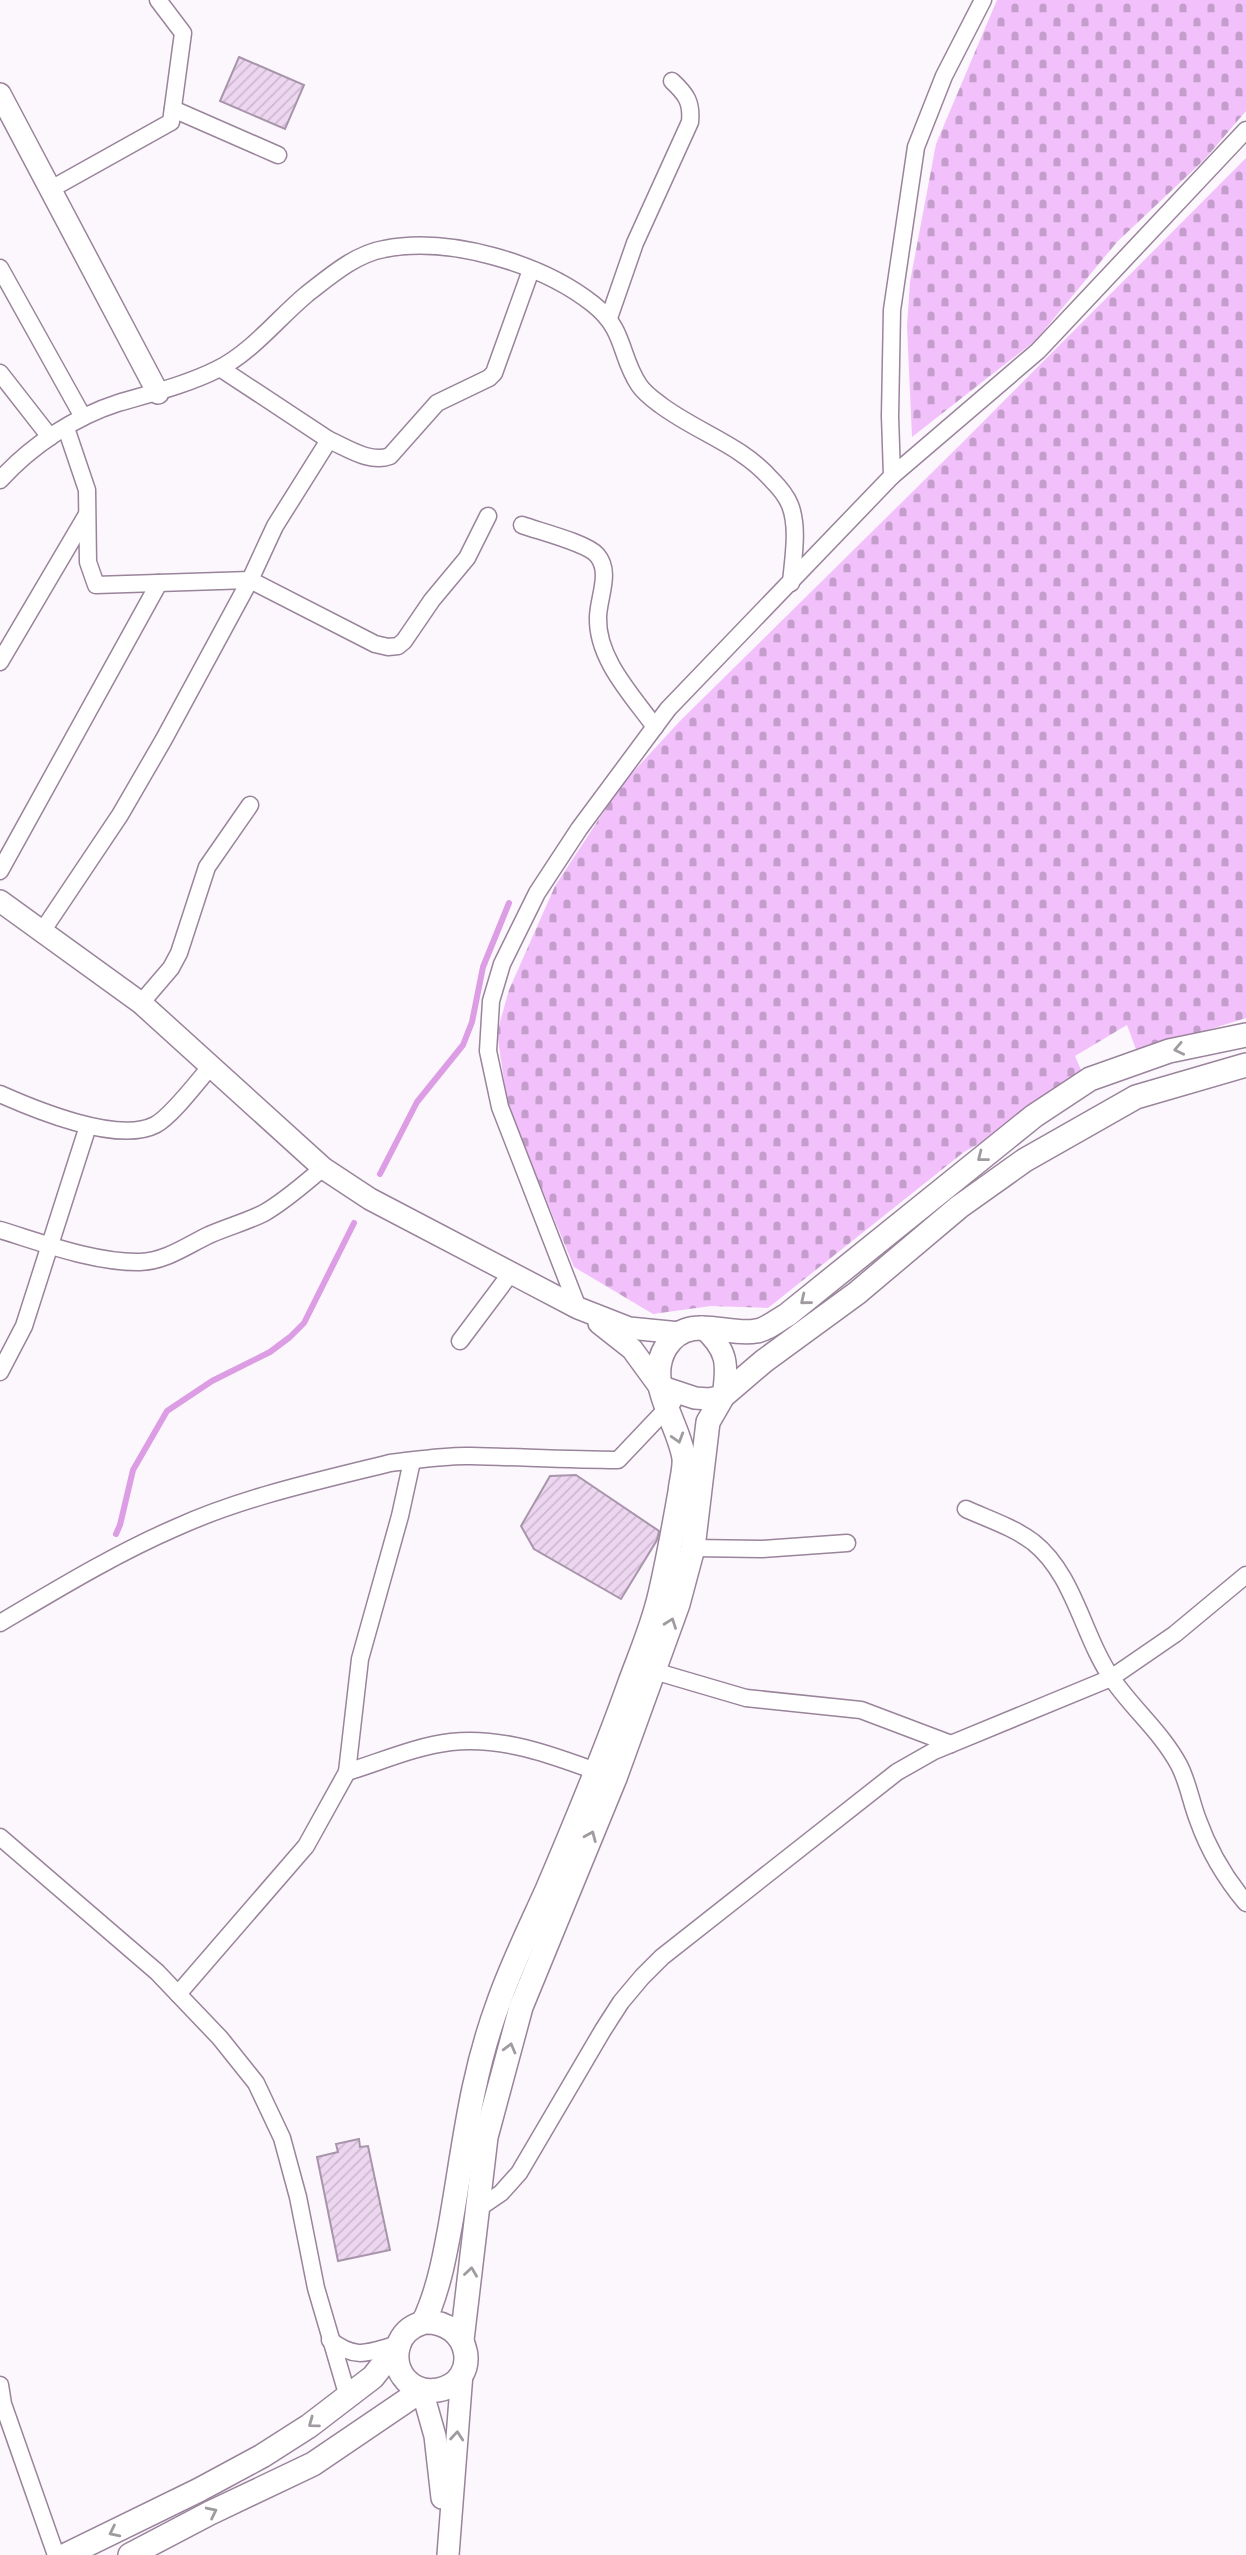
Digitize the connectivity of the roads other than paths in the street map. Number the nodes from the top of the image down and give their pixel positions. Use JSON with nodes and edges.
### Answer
{"nodes":[{"id":1,"x":158,"y":0,"type":"edge"},
{"id":2,"x":983,"y":0,"type":"edge"},
{"id":3,"x":672,"y":81,"type":"dead end"},
{"id":4,"x":0,"y":94,"type":"edge"},
{"id":5,"x":173,"y":109,"type":"junction"},
{"id":6,"x":1246,"y":130,"type":"edge"},
{"id":7,"x":278,"y":155,"type":"dead end"},
{"id":8,"x":51,"y":189,"type":"junction"},
{"id":9,"x":0,"y":268,"type":"edge"},
{"id":10,"x":531,"y":270,"type":"junction"},
{"id":11,"x":609,"y":318,"type":"junction"},
{"id":12,"x":220,"y":368,"type":"junction"},
{"id":13,"x":0,"y":373,"type":"edge"},
{"id":14,"x":158,"y":393,"type":"junction"},
{"id":15,"x":83,"y":417,"type":"junction"},
{"id":16,"x":66,"y":428,"type":"junction"},
{"id":17,"x":51,"y":437,"type":"junction"},
{"id":18,"x":329,"y":440,"type":"junction"},
{"id":19,"x":892,"y":477,"type":"junction"},
{"id":20,"x":0,"y":480,"type":"edge"},
{"id":21,"x":88,"y":514,"type":"junction"},
{"id":22,"x":488,"y":516,"type":"dead end"},
{"id":23,"x":522,"y":525,"type":"dead end"},
{"id":24,"x":63,"y":556,"type":"junction"},
{"id":25,"x":88,"y":562,"type":"junction"},
{"id":26,"x":250,"y":580,"type":"junction"},
{"id":27,"x":159,"y":583,"type":"junction"},
{"id":28,"x":791,"y":583,"type":"junction"},
{"id":29,"x":0,"y":662,"type":"edge"},
{"id":30,"x":654,"y":727,"type":"junction"},
{"id":31,"x":250,"y":805,"type":"dead end"},
{"id":32,"x":0,"y":871,"type":"edge"},
{"id":33,"x":0,"y":901,"type":"edge"},
{"id":34,"x":43,"y":930,"type":"junction"},
{"id":35,"x":141,"y":1003,"type":"junction"},
{"id":36,"x":1246,"y":1035,"type":"edge"},
{"id":37,"x":1246,"y":1065,"type":"edge"},
{"id":38,"x":211,"y":1066,"type":"junction"},
{"id":39,"x":0,"y":1094,"type":"edge"},
{"id":40,"x":88,"y":1126,"type":"junction"},
{"id":41,"x":323,"y":1168,"type":"junction"},
{"id":42,"x":0,"y":1230,"type":"edge"},
{"id":43,"x":50,"y":1245,"type":"junction"},
{"id":44,"x":512,"y":1273,"type":"junction"},
{"id":45,"x":579,"y":1308,"type":"junction"},
{"id":46,"x":702,"y":1327,"type":"junction"},
{"id":47,"x":680,"y":1333,"type":"junction"},
{"id":48,"x":460,"y":1341,"type":"dead end"},
{"id":49,"x":0,"y":1372,"type":"edge"},
{"id":50,"x":669,"y":1395,"type":"junction"},
{"id":51,"x":723,"y":1396,"type":"junction"},
{"id":52,"x":412,"y":1461,"type":"junction"},
{"id":53,"x":966,"y":1509,"type":"dead end"},
{"id":54,"x":847,"y":1543,"type":"dead end"},
{"id":55,"x":693,"y":1548,"type":"junction"},
{"id":56,"x":1246,"y":1574,"type":"edge"},
{"id":57,"x":0,"y":1623,"type":"edge"},
{"id":58,"x":654,"y":1671,"type":"junction"},
{"id":59,"x":1111,"y":1678,"type":"junction"},
{"id":60,"x":951,"y":1744,"type":"junction"},
{"id":61,"x":347,"y":1772,"type":"junction"},
{"id":62,"x":598,"y":1772,"type":"junction"},
{"id":63,"x":0,"y":1837,"type":"edge"},
{"id":64,"x":1246,"y":1903,"type":"edge"},
{"id":65,"x":178,"y":1994,"type":"junction"},
{"id":66,"x":479,"y":2208,"type":"junction"},
{"id":67,"x":424,"y":2322,"type":"junction"},
{"id":68,"x":330,"y":2340,"type":"junction"},
{"id":69,"x":462,"y":2340,"type":"junction"},
{"id":70,"x":399,"y":2344,"type":"junction"},
{"id":71,"x":462,"y":2373,"type":"junction"},
{"id":72,"x":0,"y":2385,"type":"edge"},
{"id":73,"x":422,"y":2390,"type":"junction"},
{"id":74,"x":348,"y":2397,"type":"junction"},
{"id":75,"x":162,"y":2547,"type":"edge"},
{"id":76,"x":448,"y":2554,"type":"edge"},
{"id":77,"x":56,"y":2555,"type":"edge"},
{"id":78,"x":66,"y":2555,"type":"edge"},
{"id":79,"x":130,"y":2555,"type":"edge"}],
"edges":[{"from":1,"to":5,"type":"street"},
{"from":2,"to":19,"type":"street"},
{"from":3,"to":11,"type":"street"},
{"from":4,"to":8,"type":"street"},
{"from":5,"to":7,"type":"street"},
{"from":5,"to":8,"type":"street"},
{"from":6,"to":19,"type":"street"},
{"from":8,"to":14,"type":"street"},
{"from":9,"to":15,"type":"street"},
{"from":10,"to":11,"type":"street"},
{"from":10,"to":12,"type":"street"},
{"from":10,"to":18,"type":"street"},
{"from":11,"to":28,"type":"street"},
{"from":12,"to":14,"type":"street"},
{"from":12,"to":18,"type":"street"},
{"from":13,"to":17,"type":"street"},
{"from":14,"to":15,"type":"street"},
{"from":15,"to":16,"type":"street"},
{"from":16,"to":17,"type":"street"},
{"from":16,"to":21,"type":"street"},
{"from":17,"to":20,"type":"street"},
{"from":18,"to":26,"type":"street"},
{"from":19,"to":28,"type":"street"},
{"from":21,"to":24,"type":"street"},
{"from":21,"to":25,"type":"street"},
{"from":22,"to":26,"type":"street"},
{"from":23,"to":30,"type":"street"},
{"from":24,"to":25,"type":"street"},
{"from":24,"to":29,"type":"street"},
{"from":25,"to":27,"type":"street"},
{"from":26,"to":27,"type":"street"},
{"from":26,"to":34,"type":"street"},
{"from":27,"to":32,"type":"street"},
{"from":28,"to":30,"type":"street"},
{"from":30,"to":45,"type":"street"},
{"from":31,"to":35,"type":"street"},
{"from":33,"to":34,"type":"street"},
{"from":34,"to":35,"type":"street"},
{"from":35,"to":38,"type":"street"},
{"from":36,"to":46,"type":"main road","one_way":true},
{"from":37,"to":51,"type":"main road"},
{"from":38,"to":40,"type":"street"},
{"from":38,"to":41,"type":"street"},
{"from":39,"to":40,"type":"street"},
{"from":40,"to":43,"type":"street"},
{"from":41,"to":43,"type":"street"},
{"from":41,"to":44,"type":"street"},
{"from":42,"to":43,"type":"street"},
{"from":43,"to":49,"type":"street"},
{"from":44,"to":45,"type":"street"},
{"from":44,"to":48,"type":"street"},
{"from":45,"to":47,"type":"street"},
{"from":45,"to":50,"type":"street"},
{"from":46,"to":47,"type":"main road"},
{"from":46,"to":51,"type":"street"},
{"from":47,"to":50,"type":"main road"},
{"from":50,"to":51,"type":"street"},
{"from":50,"to":52,"type":"street"},
{"from":50,"to":62,"type":"main road","one_way":true},
{"from":51,"to":55,"type":"main road"},
{"from":52,"to":57,"type":"street"},
{"from":52,"to":61,"type":"street"},
{"from":53,"to":59,"type":"street"},
{"from":54,"to":55,"type":"street"},
{"from":58,"to":55,"type":"main road","one_way":true},
{"from":56,"to":59,"type":"street"},
{"from":58,"to":60,"type":"street"},
{"from":66,"to":58,"type":"main road","one_way":true},
{"from":59,"to":60,"type":"street"},
{"from":59,"to":64,"type":"street"},
{"from":60,"to":66,"type":"street"},
{"from":61,"to":62,"type":"street"},
{"from":61,"to":65,"type":"street"},
{"from":62,"to":67,"type":"main road"},
{"from":63,"to":65,"type":"street"},
{"from":65,"to":68,"type":"street"},
{"from":69,"to":66,"type":"main road","one_way":true},
{"from":67,"to":69,"type":"main road"},
{"from":67,"to":70,"type":"main road"},
{"from":68,"to":70,"type":"street"},
{"from":68,"to":74,"type":"street"},
{"from":69,"to":71,"type":"main road"},
{"from":70,"to":73,"type":"main road"},
{"from":70,"to":74,"type":"main road"},
{"from":71,"to":73,"type":"main road"},
{"from":76,"to":71,"type":"street","one_way":true},
{"from":72,"to":77,"type":"street"},
{"from":75,"to":73,"type":"main road","one_way":true},
{"from":73,"to":76,"type":"street"},
{"from":74,"to":78,"type":"main road","one_way":true},
{"from":75,"to":79,"type":"main road"}]}
